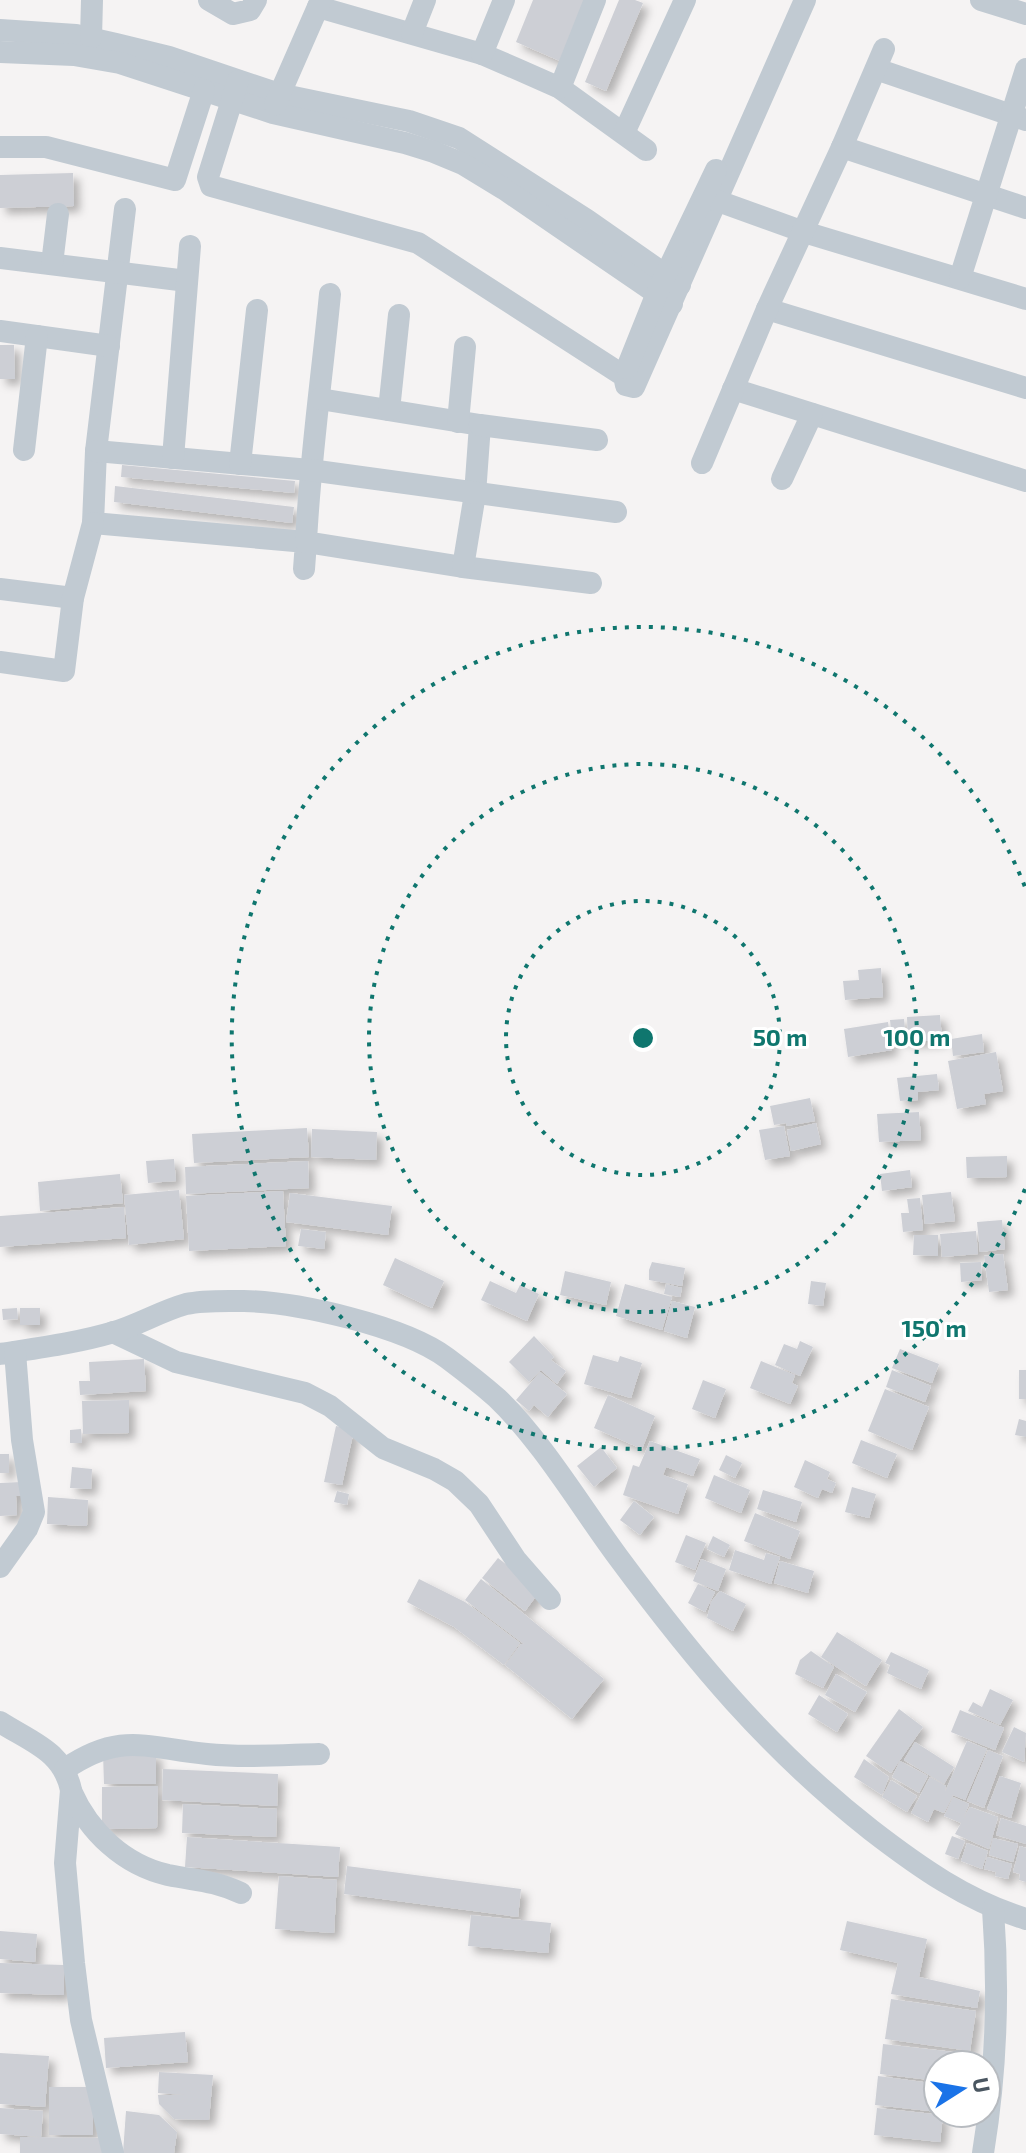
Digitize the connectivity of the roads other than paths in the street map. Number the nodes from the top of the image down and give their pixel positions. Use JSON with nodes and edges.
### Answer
{"nodes":[{"id":1,"x":92,"y":0,"type":"edge"},
{"id":2,"x":209,"y":0,"type":"edge"},
{"id":3,"x":256,"y":0,"type":"edge"},
{"id":4,"x":425,"y":0,"type":"edge"},
{"id":5,"x":504,"y":0,"type":"edge"},
{"id":6,"x":595,"y":0,"type":"edge"},
{"id":7,"x":684,"y":0,"type":"edge"},
{"id":8,"x":791,"y":0,"type":"edge"},
{"id":9,"x":805,"y":0,"type":"edge"},
{"id":10,"x":981,"y":0,"type":"edge"},
{"id":11,"x":319,"y":4,"type":"edge"},
{"id":12,"x":1026,"y":14,"type":"edge"},
{"id":13,"x":0,"y":30,"type":"edge"},
{"id":14,"x":412,"y":33,"type":"junction"},
{"id":15,"x":91,"y":38,"type":"junction"},
{"id":16,"x":0,"y":52,"type":"edge"},
{"id":17,"x":482,"y":54,"type":"junction"},
{"id":18,"x":1026,"y":69,"type":"edge"},
{"id":19,"x":560,"y":88,"type":"junction"},
{"id":20,"x":204,"y":90,"type":"junction"},
{"id":21,"x":235,"y":90,"type":"junction"},
{"id":22,"x":276,"y":104,"type":"junction"},
{"id":23,"x":1018,"y":118,"type":"edge"},
{"id":24,"x":624,"y":133,"type":"junction"},
{"id":25,"x":0,"y":147,"type":"edge"},
{"id":26,"x":842,"y":147,"type":"junction"},
{"id":27,"x":646,"y":150,"type":"dead end"},
{"id":28,"x":985,"y":196,"type":"junction"},
{"id":29,"x":709,"y":199,"type":"junction"},
{"id":30,"x":1026,"y":208,"type":"edge"},
{"id":31,"x":125,"y":209,"type":"dead end"},
{"id":32,"x":58,"y":214,"type":"dead end"},
{"id":33,"x":804,"y":232,"type":"junction"},
{"id":34,"x":190,"y":246,"type":"dead end"},
{"id":35,"x":0,"y":258,"type":"edge"},
{"id":36,"x":52,"y":264,"type":"junction"},
{"id":37,"x":119,"y":272,"type":"junction"},
{"id":38,"x":960,"y":278,"type":"junction"},
{"id":39,"x":187,"y":281,"type":"junction"},
{"id":40,"x":669,"y":290,"type":"junction"},
{"id":41,"x":330,"y":294,"type":"dead end"},
{"id":42,"x":1026,"y":299,"type":"edge"},
{"id":43,"x":767,"y":309,"type":"junction"},
{"id":44,"x":257,"y":310,"type":"dead end"},
{"id":45,"x":399,"y":315,"type":"dead end"},
{"id":46,"x":0,"y":331,"type":"edge"},
{"id":47,"x":37,"y":336,"type":"junction"},
{"id":48,"x":109,"y":346,"type":"junction"},
{"id":49,"x":465,"y":347,"type":"dead end"},
{"id":50,"x":1026,"y":388,"type":"edge"},
{"id":51,"x":733,"y":389,"type":"junction"},
{"id":52,"x":320,"y":399,"type":"junction"},
{"id":53,"x":389,"y":410,"type":"junction"},
{"id":54,"x":812,"y":414,"type":"junction"},
{"id":55,"x":469,"y":423,"type":"junction"},
{"id":56,"x":597,"y":440,"type":"dead end"},
{"id":57,"x":24,"y":450,"type":"dead end"},
{"id":58,"x":96,"y":451,"type":"junction"},
{"id":59,"x":173,"y":458,"type":"junction"},
{"id":60,"x":702,"y":463,"type":"dead end"},
{"id":61,"x":240,"y":464,"type":"junction"},
{"id":62,"x":310,"y":470,"type":"junction"},
{"id":63,"x":782,"y":479,"type":"dead end"},
{"id":64,"x":1026,"y":481,"type":"edge"},
{"id":65,"x":475,"y":494,"type":"junction"},
{"id":66,"x":616,"y":512,"type":"dead end"},
{"id":67,"x":93,"y":523,"type":"junction"},
{"id":68,"x":306,"y":542,"type":"junction"},
{"id":69,"x":463,"y":567,"type":"junction"},
{"id":70,"x":304,"y":569,"type":"dead end"},
{"id":71,"x":591,"y":583,"type":"dead end"},
{"id":72,"x":0,"y":589,"type":"edge"},
{"id":73,"x":73,"y":598,"type":"junction"},
{"id":74,"x":0,"y":662,"type":"edge"},
{"id":75,"x":122,"y":1329,"type":"junction"},
{"id":76,"x":8,"y":1353,"type":"edge"},
{"id":77,"x":0,"y":1567,"type":"edge"},
{"id":78,"x":550,"y":1599,"type":"dead end"},
{"id":79,"x":0,"y":1722,"type":"edge"},
{"id":80,"x":319,"y":1754,"type":"dead end"},
{"id":81,"x":68,"y":1780,"type":"junction"},
{"id":82,"x":241,"y":1893,"type":"dead end"},
{"id":83,"x":994,"y":1916,"type":"junction"},
{"id":84,"x":1026,"y":1919,"type":"edge"},
{"id":85,"x":113,"y":2153,"type":"edge"},
{"id":86,"x":983,"y":2153,"type":"edge"}],
"edges":[{"from":1,"to":15,"type":"street"},
{"from":2,"to":3,"type":"street"},
{"from":4,"to":14,"type":"street"},
{"from":5,"to":17,"type":"street"},
{"from":6,"to":19,"type":"street"},
{"from":7,"to":24,"type":"street"},
{"from":8,"to":29,"type":"street"},
{"from":9,"to":29,"type":"street"},
{"from":10,"to":12,"type":"street"},
{"from":11,"to":14,"type":"street"},
{"from":11,"to":22,"type":"street"},
{"from":13,"to":15,"type":"street"},
{"from":14,"to":17,"type":"street"},
{"from":15,"to":21,"type":"street"},
{"from":16,"to":20,"type":"street"},
{"from":17,"to":19,"type":"street"},
{"from":18,"to":23,"type":"street"},
{"from":19,"to":24,"type":"street"},
{"from":20,"to":21,"type":"street"},
{"from":20,"to":25,"type":"street"},
{"from":21,"to":22,"type":"street"},
{"from":21,"to":40,"type":"street"},
{"from":22,"to":40,"type":"street"},
{"from":23,"to":26,"type":"street"},
{"from":23,"to":28,"type":"street"},
{"from":24,"to":27,"type":"street"},
{"from":26,"to":28,"type":"street"},
{"from":26,"to":33,"type":"street"},
{"from":28,"to":30,"type":"street"},
{"from":28,"to":38,"type":"street"},
{"from":29,"to":33,"type":"street"},
{"from":29,"to":40,"type":"street"},
{"from":31,"to":37,"type":"street"},
{"from":32,"to":36,"type":"street"},
{"from":33,"to":38,"type":"street"},
{"from":33,"to":43,"type":"street"},
{"from":34,"to":39,"type":"street"},
{"from":35,"to":36,"type":"street"},
{"from":36,"to":37,"type":"street"},
{"from":37,"to":39,"type":"street"},
{"from":37,"to":48,"type":"street"},
{"from":38,"to":42,"type":"street"},
{"from":39,"to":59,"type":"street"},
{"from":41,"to":52,"type":"street"},
{"from":43,"to":50,"type":"street"},
{"from":43,"to":51,"type":"street"},
{"from":44,"to":61,"type":"street"},
{"from":45,"to":53,"type":"street"},
{"from":46,"to":47,"type":"street"},
{"from":47,"to":48,"type":"street"},
{"from":47,"to":57,"type":"street"},
{"from":48,"to":58,"type":"street"},
{"from":49,"to":55,"type":"street"},
{"from":51,"to":54,"type":"street"},
{"from":51,"to":60,"type":"street"},
{"from":52,"to":53,"type":"street"},
{"from":52,"to":62,"type":"street"},
{"from":53,"to":55,"type":"street"},
{"from":54,"to":63,"type":"street"},
{"from":54,"to":64,"type":"street"},
{"from":55,"to":56,"type":"street"},
{"from":55,"to":65,"type":"street"},
{"from":58,"to":59,"type":"street"},
{"from":58,"to":67,"type":"street"},
{"from":59,"to":61,"type":"street"},
{"from":61,"to":62,"type":"street"},
{"from":62,"to":65,"type":"street"},
{"from":62,"to":68,"type":"street"},
{"from":65,"to":66,"type":"street"},
{"from":65,"to":69,"type":"street"},
{"from":67,"to":68,"type":"street"},
{"from":67,"to":73,"type":"street"},
{"from":68,"to":69,"type":"street"},
{"from":68,"to":70,"type":"street"},
{"from":69,"to":71,"type":"street"},
{"from":72,"to":73,"type":"street"},
{"from":73,"to":74,"type":"street"},
{"from":75,"to":76,"type":"street"},
{"from":75,"to":78,"type":"street"},
{"from":75,"to":83,"type":"street"},
{"from":76,"to":77,"type":"street"},
{"from":79,"to":81,"type":"street"},
{"from":80,"to":81,"type":"street"},
{"from":81,"to":82,"type":"street"},
{"from":81,"to":85,"type":"street"},
{"from":83,"to":84,"type":"street"},
{"from":83,"to":86,"type":"street"}]}
